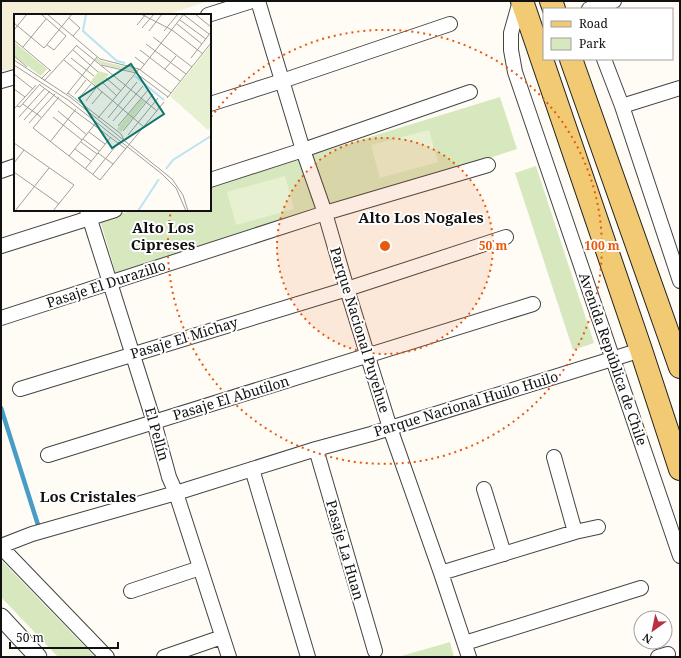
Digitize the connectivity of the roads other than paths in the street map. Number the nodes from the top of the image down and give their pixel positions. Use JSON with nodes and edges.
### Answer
{"nodes":[{"id":1,"x":252,"y":1,"type":"edge"},
{"id":2,"x":258,"y":1,"type":"edge"},
{"id":3,"x":521,"y":1,"type":"edge"},
{"id":4,"x":614,"y":1,"type":"edge"},
{"id":5,"x":592,"y":8,"type":"edge"},
{"id":6,"x":211,"y":14,"type":"edge"},
{"id":7,"x":450,"y":24,"type":"dead end"},
{"id":8,"x":571,"y":60,"type":"edge"},
{"id":9,"x":604,"y":60,"type":"edge"},
{"id":10,"x":14,"y":77,"type":"edge"},
{"id":11,"x":1,"y":81,"type":"edge"},
{"id":12,"x":282,"y":82,"type":"junction"},
{"id":13,"x":680,"y":88,"type":"edge"},
{"id":14,"x":470,"y":92,"type":"dead end"},
{"id":15,"x":211,"y":104,"type":"edge"},
{"id":16,"x":622,"y":106,"type":"junction"},
{"id":17,"x":303,"y":150,"type":"junction"},
{"id":18,"x":488,"y":165,"type":"dead end"},
{"id":19,"x":14,"y":166,"type":"edge"},
{"id":20,"x":1,"y":170,"type":"edge"},
{"id":21,"x":211,"y":180,"type":"edge"},
{"id":22,"x":108,"y":211,"type":"edge"},
{"id":23,"x":325,"y":212,"type":"junction"},
{"id":24,"x":88,"y":214,"type":"edge"},
{"id":25,"x":506,"y":236,"type":"dead end"},
{"id":26,"x":1,"y":246,"type":"edge"},
{"id":27,"x":680,"y":281,"type":"edge"},
{"id":28,"x":110,"y":283,"type":"junction"},
{"id":29,"x":347,"y":288,"type":"junction"},
{"id":30,"x":533,"y":304,"type":"dead end"},
{"id":31,"x":1,"y":318,"type":"edge"},
{"id":32,"x":641,"y":350,"type":"junction"},
{"id":33,"x":132,"y":354,"type":"junction"},
{"id":34,"x":368,"y":356,"type":"junction"},
{"id":35,"x":612,"y":358,"type":"junction"},
{"id":36,"x":680,"y":367,"type":"edge"},
{"id":37,"x":20,"y":388,"type":"dead end"},
{"id":38,"x":154,"y":422,"type":"junction"},
{"id":39,"x":390,"y":428,"type":"junction"},
{"id":40,"x":316,"y":449,"type":"junction"},
{"id":41,"x":48,"y":455,"type":"dead end"},
{"id":42,"x":554,"y":457,"type":"dead end"},
{"id":43,"x":680,"y":469,"type":"edge"},
{"id":44,"x":252,"y":470,"type":"junction"},
{"id":45,"x":484,"y":489,"type":"dead end"},
{"id":46,"x":176,"y":493,"type":"junction"},
{"id":47,"x":598,"y":527,"type":"dead end"},
{"id":48,"x":575,"y":532,"type":"junction"},
{"id":49,"x":1,"y":547,"type":"edge"},
{"id":50,"x":504,"y":554,"type":"junction"},
{"id":51,"x":680,"y":556,"type":"edge"},
{"id":52,"x":200,"y":568,"type":"junction"},
{"id":53,"x":441,"y":573,"type":"junction"},
{"id":54,"x":641,"y":588,"type":"dead end"},
{"id":55,"x":131,"y":591,"type":"dead end"},
{"id":56,"x":1,"y":617,"type":"edge"},
{"id":57,"x":222,"y":637,"type":"junction"},
{"id":58,"x":465,"y":644,"type":"junction"},
{"id":59,"x":375,"y":651,"type":"dead end"},
{"id":60,"x":38,"y":657,"type":"edge"},
{"id":61,"x":107,"y":657,"type":"edge"},
{"id":62,"x":164,"y":657,"type":"edge"},
{"id":63,"x":229,"y":657,"type":"edge"},
{"id":64,"x":308,"y":657,"type":"edge"},
{"id":65,"x":469,"y":657,"type":"edge"}],
"edges":[{"from":1,"to":6,"type":"street"},
{"from":2,"to":12,"type":"street","name":"Parque Nacional Puyehue"},
{"from":3,"to":32,"type":"main road","name":"Avenida República de Chile"},
{"from":3,"to":35,"type":"street","name":"Avenida República de Chile"},
{"from":4,"to":5,"type":"street"},
{"from":7,"to":12,"type":"street"},
{"from":8,"to":36,"type":"main road"},
{"from":9,"to":16,"type":"street"},
{"from":10,"to":11,"type":"street"},
{"from":12,"to":15,"type":"street"},
{"from":12,"to":17,"type":"street","name":"Parque Nacional Puyehue"},
{"from":13,"to":16,"type":"street"},
{"from":14,"to":17,"type":"street"},
{"from":16,"to":27,"type":"street"},
{"from":17,"to":21,"type":"street"},
{"from":17,"to":23,"type":"street","name":"Parque Nacional Puyehue"},
{"from":18,"to":23,"type":"street","name":"Pasaje El Durazillo"},
{"from":19,"to":20,"type":"street"},
{"from":22,"to":24,"type":"street"},
{"from":23,"to":28,"type":"street","name":"Pasaje El Durazillo"},
{"from":23,"to":29,"type":"street","name":"Parque Nacional Puyehue"},
{"from":24,"to":26,"type":"street"},
{"from":24,"to":28,"type":"street","name":"El Pellín"},
{"from":25,"to":29,"type":"street","name":"Pasaje El Michay"},
{"from":28,"to":31,"type":"street","name":"Pasaje El Durazillo"},
{"from":28,"to":33,"type":"street","name":"El Pellín"},
{"from":29,"to":33,"type":"street","name":"Pasaje El Michay"},
{"from":29,"to":34,"type":"street","name":"Parque Nacional Puyehue"},
{"from":30,"to":34,"type":"street","name":"Pasaje El Abutilon"},
{"from":32,"to":35,"type":"street","name":"Parque Nacional Huilo Huilo"},
{"from":32,"to":43,"type":"main road","name":"Avenida República de Chile"},
{"from":33,"to":37,"type":"street","name":"Pasaje El Michay"},
{"from":33,"to":38,"type":"street","name":"El Pellín"},
{"from":34,"to":38,"type":"street","name":"Pasaje El Abutilon"},
{"from":34,"to":39,"type":"street","name":"Parque Nacional Puyehue"},
{"from":35,"to":39,"type":"street","name":"Parque Nacional Huilo Huilo"},
{"from":35,"to":51,"type":"street","name":"Avenida República de Chile"},
{"from":38,"to":41,"type":"street","name":"Pasaje El Abutilon"},
{"from":38,"to":46,"type":"street","name":"El Pellín"},
{"from":39,"to":40,"type":"street","name":"Parque Nacional Huilo Huilo"},
{"from":39,"to":53,"type":"street","name":"Parque Nacional Puyehue"},
{"from":40,"to":44,"type":"street","name":"Parque Nacional Huilo Huilo"},
{"from":40,"to":59,"type":"street","name":"Pasaje La Huan"},
{"from":42,"to":48,"type":"street"},
{"from":44,"to":46,"type":"street","name":"Parque Nacional Huilo Huilo"},
{"from":44,"to":64,"type":"street"},
{"from":45,"to":50,"type":"street"},
{"from":46,"to":49,"type":"street","name":"Parque Nacional Huilo Huilo"},
{"from":46,"to":52,"type":"street","name":"El Pellín"},
{"from":47,"to":48,"type":"street"},
{"from":48,"to":50,"type":"street"},
{"from":49,"to":61,"type":"street"},
{"from":50,"to":53,"type":"street"},
{"from":52,"to":55,"type":"street"},
{"from":52,"to":57,"type":"street","name":"El Pellín"},
{"from":53,"to":58,"type":"street","name":"Parque Nacional Puyehue"},
{"from":54,"to":58,"type":"street"},
{"from":56,"to":60,"type":"street"},
{"from":57,"to":62,"type":"street"},
{"from":57,"to":63,"type":"street","name":"El Pellín"},
{"from":58,"to":65,"type":"street","name":"Parque Nacional Puyehue"}]}
